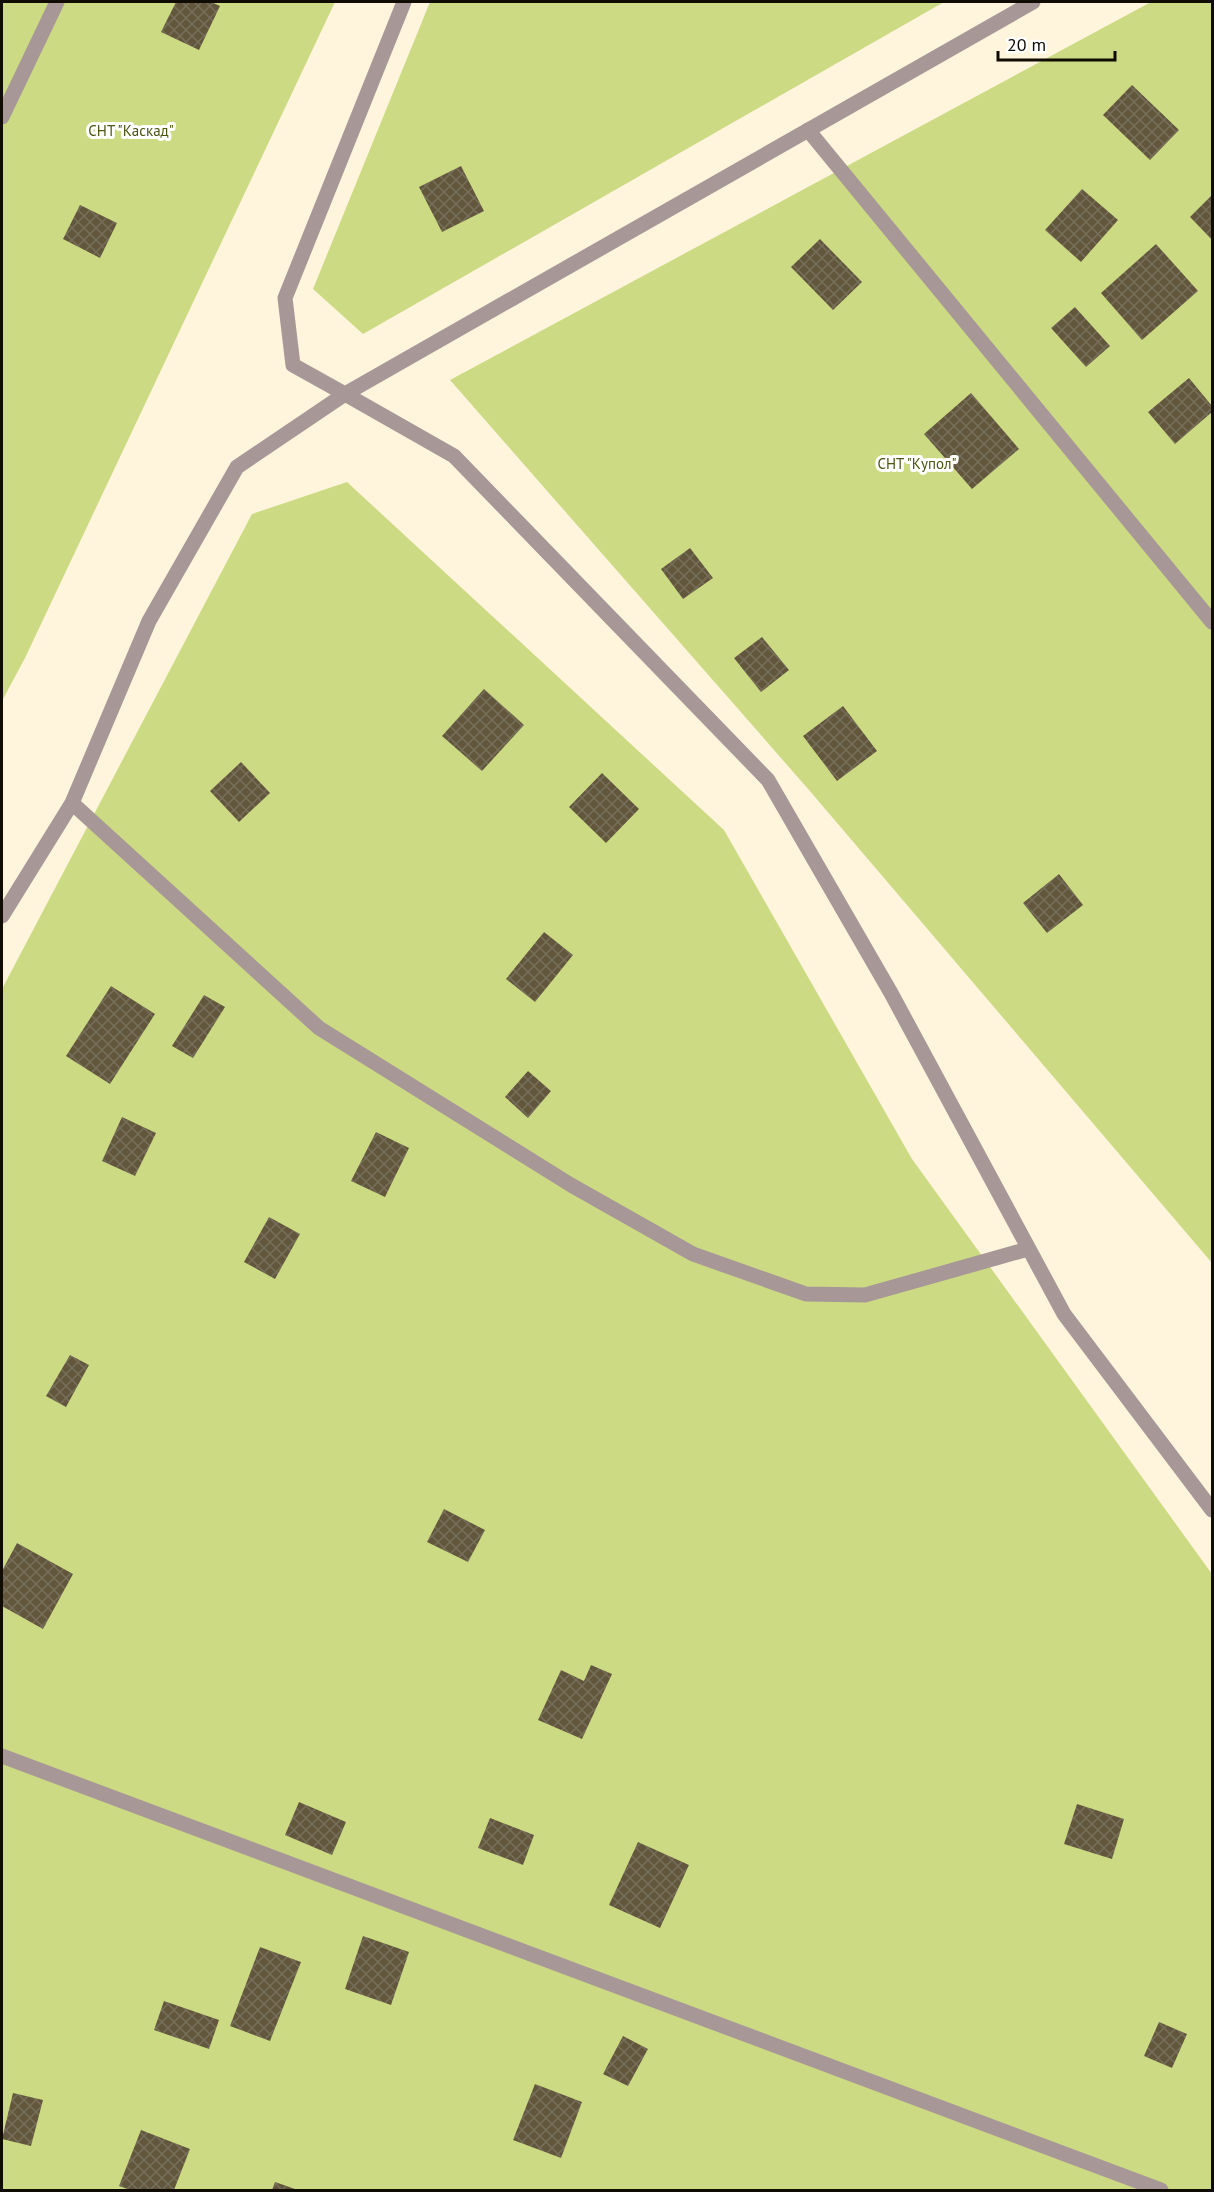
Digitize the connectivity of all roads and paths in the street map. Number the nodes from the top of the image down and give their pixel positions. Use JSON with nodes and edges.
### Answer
{"nodes":[{"id":1,"x":57,"y":2,"type":"edge"},
{"id":2,"x":404,"y":2,"type":"edge"},
{"id":3,"x":1033,"y":2,"type":"edge"},
{"id":4,"x":2,"y":117,"type":"edge"},
{"id":5,"x":808,"y":130,"type":"junction"},
{"id":6,"x":345,"y":394,"type":"junction"},
{"id":7,"x":1212,"y":622,"type":"edge"},
{"id":8,"x":72,"y":803,"type":"junction"},
{"id":9,"x":2,"y":916,"type":"edge"},
{"id":10,"x":1028,"y":1249,"type":"junction"},
{"id":11,"x":1212,"y":1510,"type":"edge"},
{"id":12,"x":2,"y":1756,"type":"edge"},
{"id":13,"x":1161,"y":2190,"type":"edge"}],
"edges":[{"from":1,"to":4,"type":"street"},
{"from":2,"to":6,"type":"street"},
{"from":3,"to":5,"type":"street"},
{"from":5,"to":6,"type":"street"},
{"from":5,"to":7,"type":"street"},
{"from":6,"to":8,"type":"street"},
{"from":6,"to":10,"type":"street"},
{"from":8,"to":9,"type":"street"},
{"from":8,"to":10,"type":"street"},
{"from":10,"to":11,"type":"street"},
{"from":12,"to":13,"type":"street"}]}
